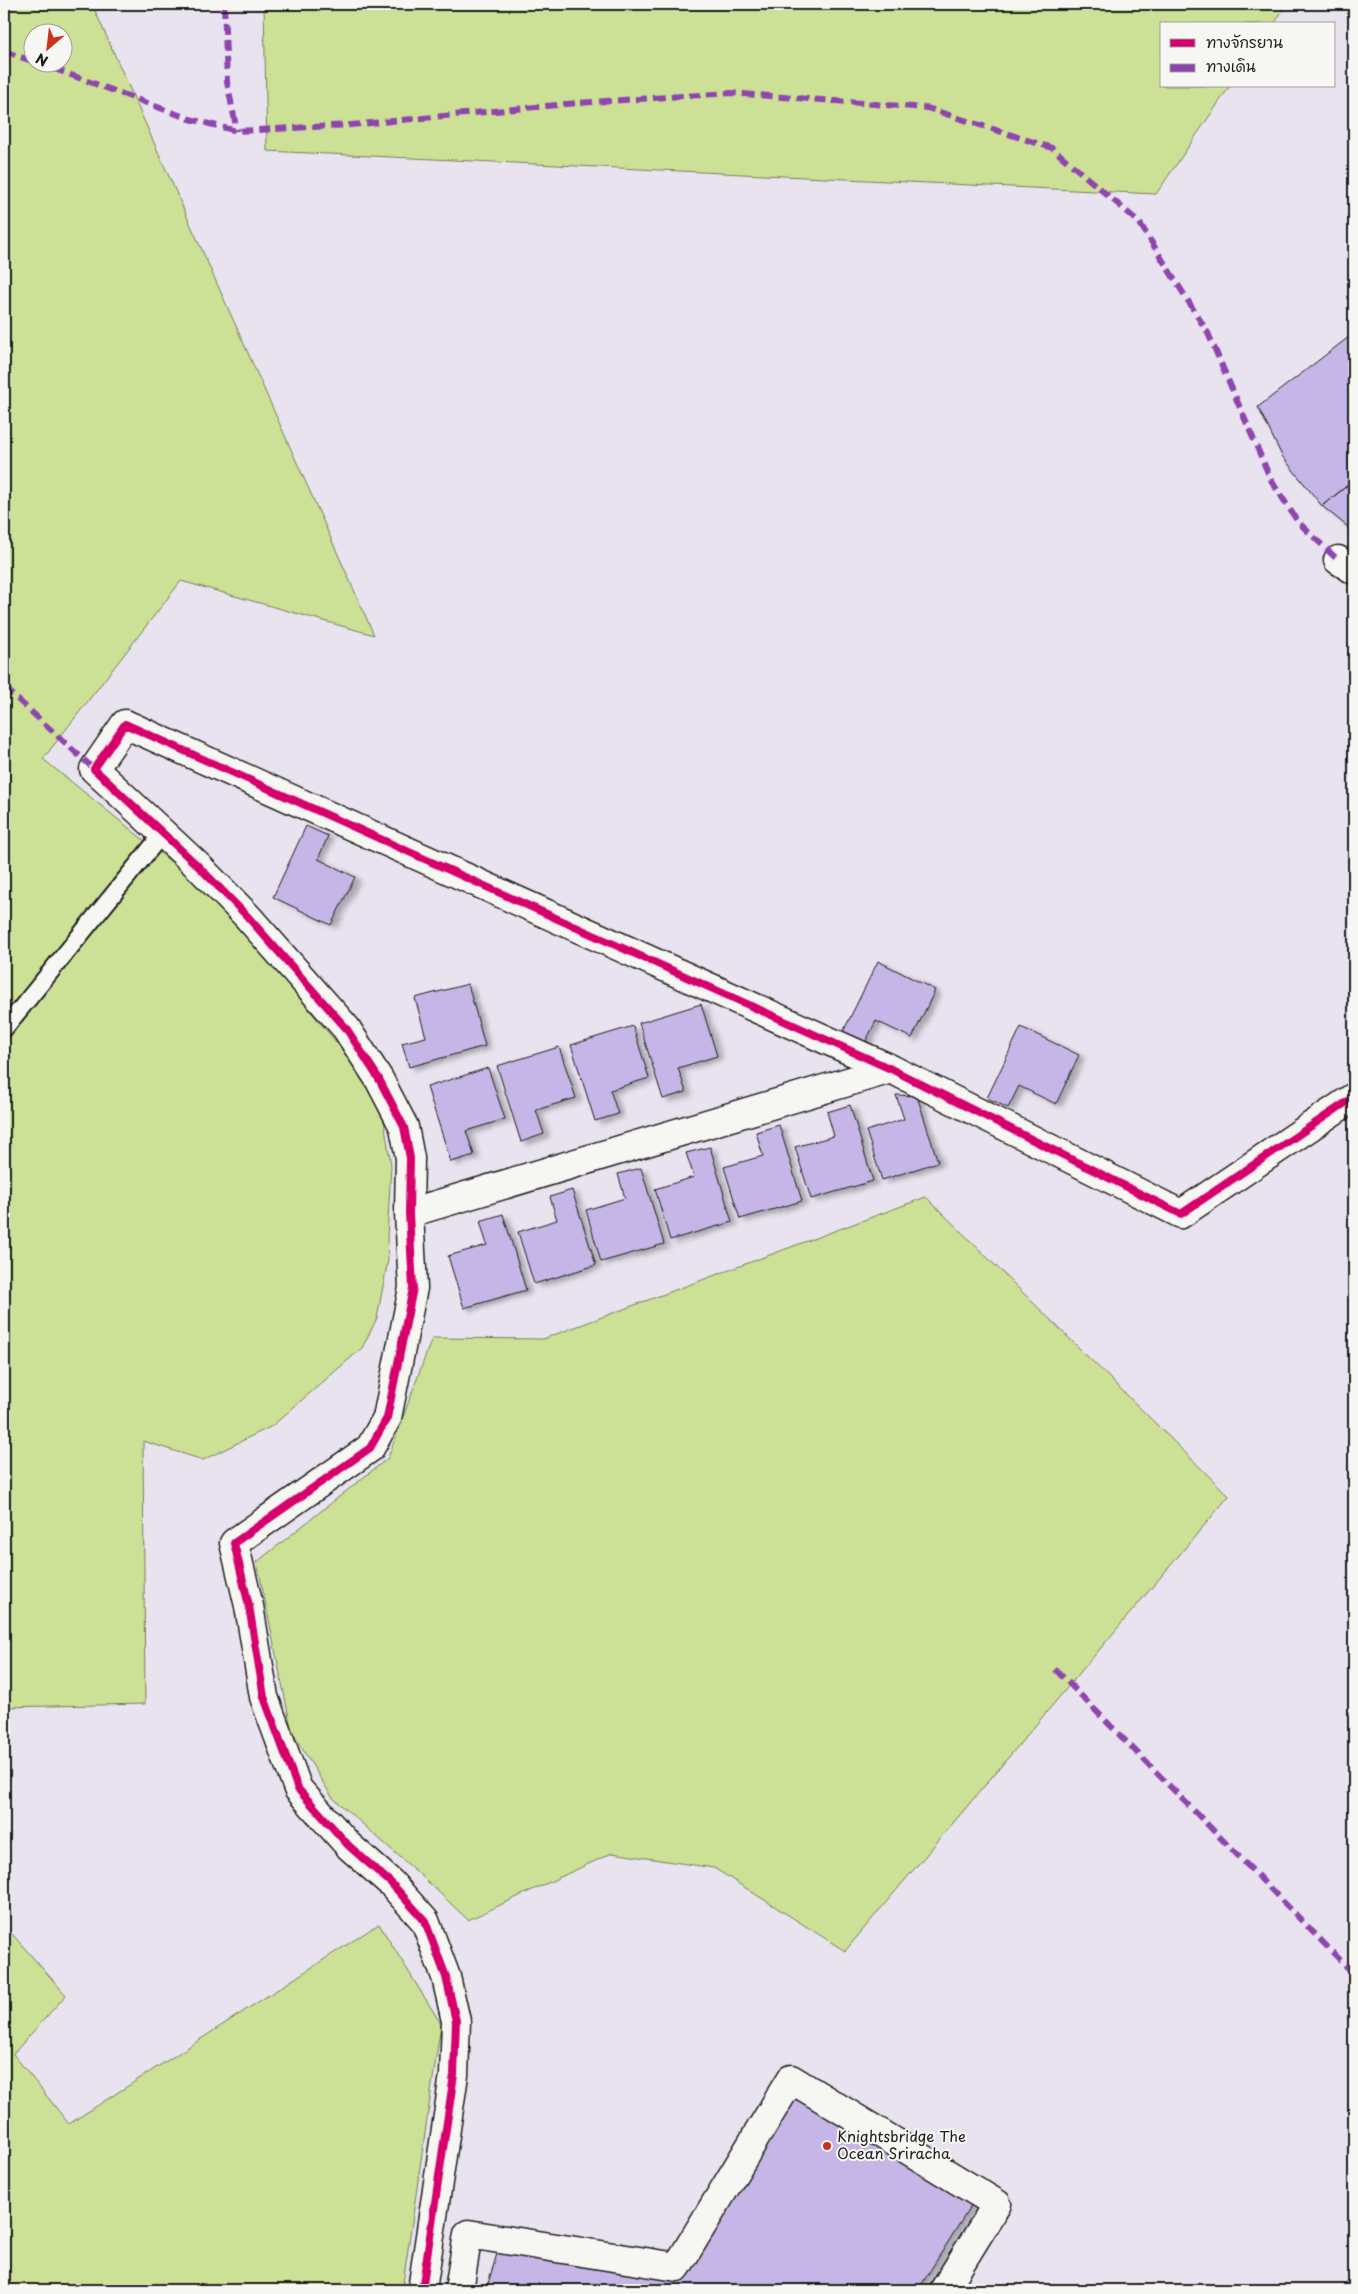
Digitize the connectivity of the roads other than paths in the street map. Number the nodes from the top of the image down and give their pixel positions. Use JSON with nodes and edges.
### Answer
{"nodes":[{"id":1,"x":163,"y":833,"type":"junction"},
{"id":2,"x":4,"y":1029,"type":"edge"},
{"id":3,"x":891,"y":1069,"type":"junction"},
{"id":4,"x":1354,"y":1097,"type":"edge"},
{"id":5,"x":409,"y":1213,"type":"junction"},
{"id":6,"x":422,"y":2290,"type":"edge"},
{"id":7,"x":459,"y":2290,"type":"edge"},
{"id":8,"x":944,"y":2290,"type":"edge"}],
"edges":[{"from":1,"to":2,"type":"lane"},
{"from":1,"to":3,"type":"street"},
{"from":1,"to":5,"type":"street"},
{"from":3,"to":4,"type":"street"},
{"from":3,"to":5,"type":"street"},
{"from":5,"to":6,"type":"street"},
{"from":7,"to":8,"type":"street"}]}
